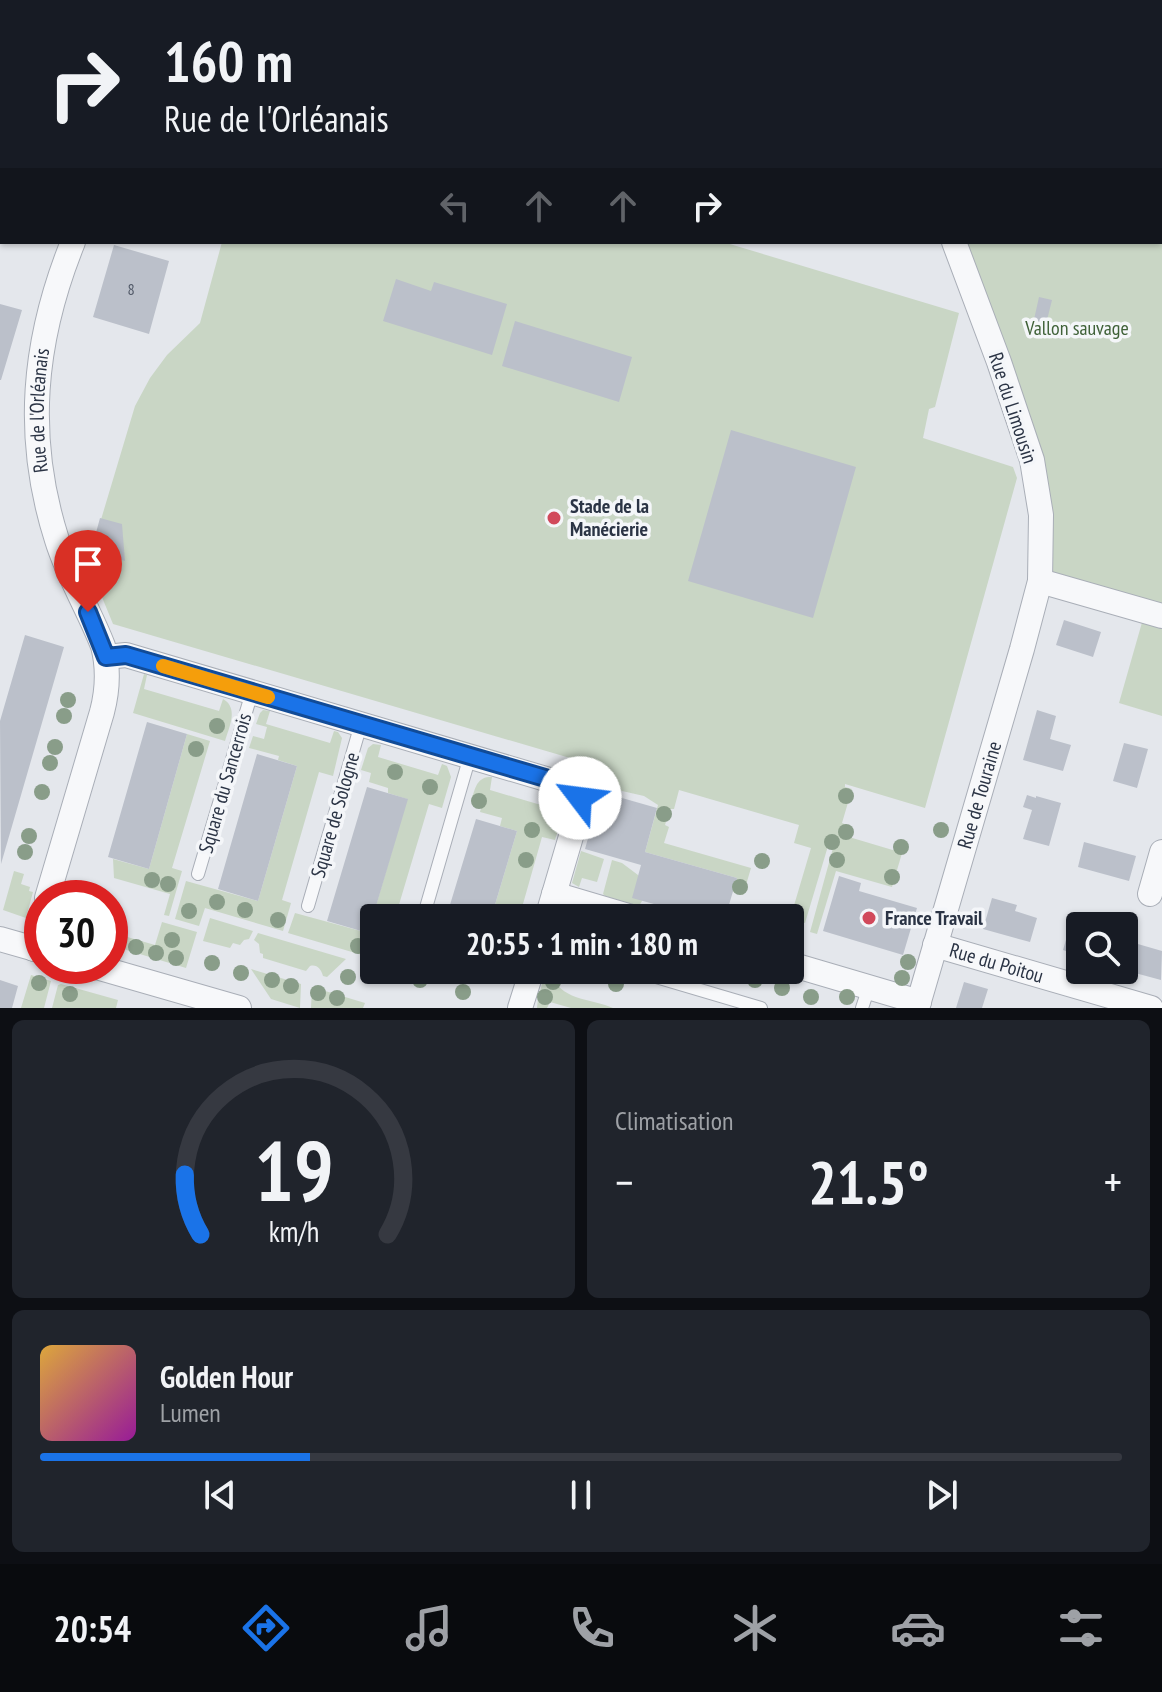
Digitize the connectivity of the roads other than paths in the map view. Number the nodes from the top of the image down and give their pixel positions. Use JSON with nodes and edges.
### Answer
{"nodes":[{"id":1,"x":72,"y":244,"type":"edge"},
{"id":2,"x":955,"y":244,"type":"edge"},
{"id":3,"x":1040,"y":581,"type":"junction"},
{"id":4,"x":1162,"y":616,"type":"edge"},
{"id":5,"x":106,"y":657,"type":"junction"},
{"id":6,"x":252,"y":692,"type":"junction"},
{"id":7,"x":361,"y":724,"type":"junction"},
{"id":8,"x":470,"y":756,"type":"junction"},
{"id":9,"x":1162,"y":852,"type":"edge"},
{"id":10,"x":198,"y":874,"type":"dead end"},
{"id":11,"x":52,"y":880,"type":"edge"},
{"id":12,"x":554,"y":894,"type":"junction"},
{"id":13,"x":1150,"y":894,"type":"dead end"},
{"id":14,"x":427,"y":904,"type":"edge"},
{"id":15,"x":551,"y":904,"type":"edge"},
{"id":16,"x":588,"y":904,"type":"edge"},
{"id":17,"x":308,"y":906,"type":"dead end"},
{"id":18,"x":0,"y":939,"type":"edge"},
{"id":19,"x":935,"y":945,"type":"junction"},
{"id":20,"x":24,"y":946,"type":"edge"},
{"id":21,"x":804,"y":970,"type":"edge"},
{"id":22,"x":128,"y":976,"type":"edge"},
{"id":23,"x":528,"y":984,"type":"edge"},
{"id":24,"x":680,"y":984,"type":"edge"},
{"id":25,"x":866,"y":998,"type":"edge"},
{"id":26,"x":918,"y":1005,"type":"edge"},
{"id":27,"x":239,"y":1008,"type":"edge"},
{"id":28,"x":520,"y":1008,"type":"edge"},
{"id":29,"x":761,"y":1008,"type":"edge"},
{"id":30,"x":1151,"y":1008,"type":"edge"}],
"edges":[{"from":1,"to":5,"type":"street","name":"Rue de l'Orléanais"},
{"from":2,"to":3,"type":"street","name":"Rue du Limousin"},
{"from":3,"to":4,"type":"street"},
{"from":3,"to":19,"type":"street","name":"Rue de Touraine"},
{"from":5,"to":6,"type":"street"},
{"from":5,"to":11,"type":"street","name":"Rue de l'Orléanais"},
{"from":6,"to":7,"type":"street"},
{"from":6,"to":10,"type":"lane","name":"Square du Sancerrois"},
{"from":7,"to":8,"type":"street"},
{"from":7,"to":17,"type":"lane","name":"Square de Sologne"},
{"from":8,"to":12,"type":"street"},
{"from":8,"to":14,"type":"lane"},
{"from":9,"to":13,"type":"street"},
{"from":12,"to":15,"type":"street"},
{"from":12,"to":16,"type":"street"},
{"from":18,"to":20,"type":"street"},
{"from":19,"to":26,"type":"street","name":"Rue de Touraine"},
{"from":19,"to":30,"type":"street","name":"Rue du Poitou"},
{"from":21,"to":25,"type":"street"},
{"from":22,"to":27,"type":"street"},
{"from":23,"to":28,"type":"street"},
{"from":24,"to":29,"type":"lane"},
{"from":25,"to":26,"type":"street"}]}
